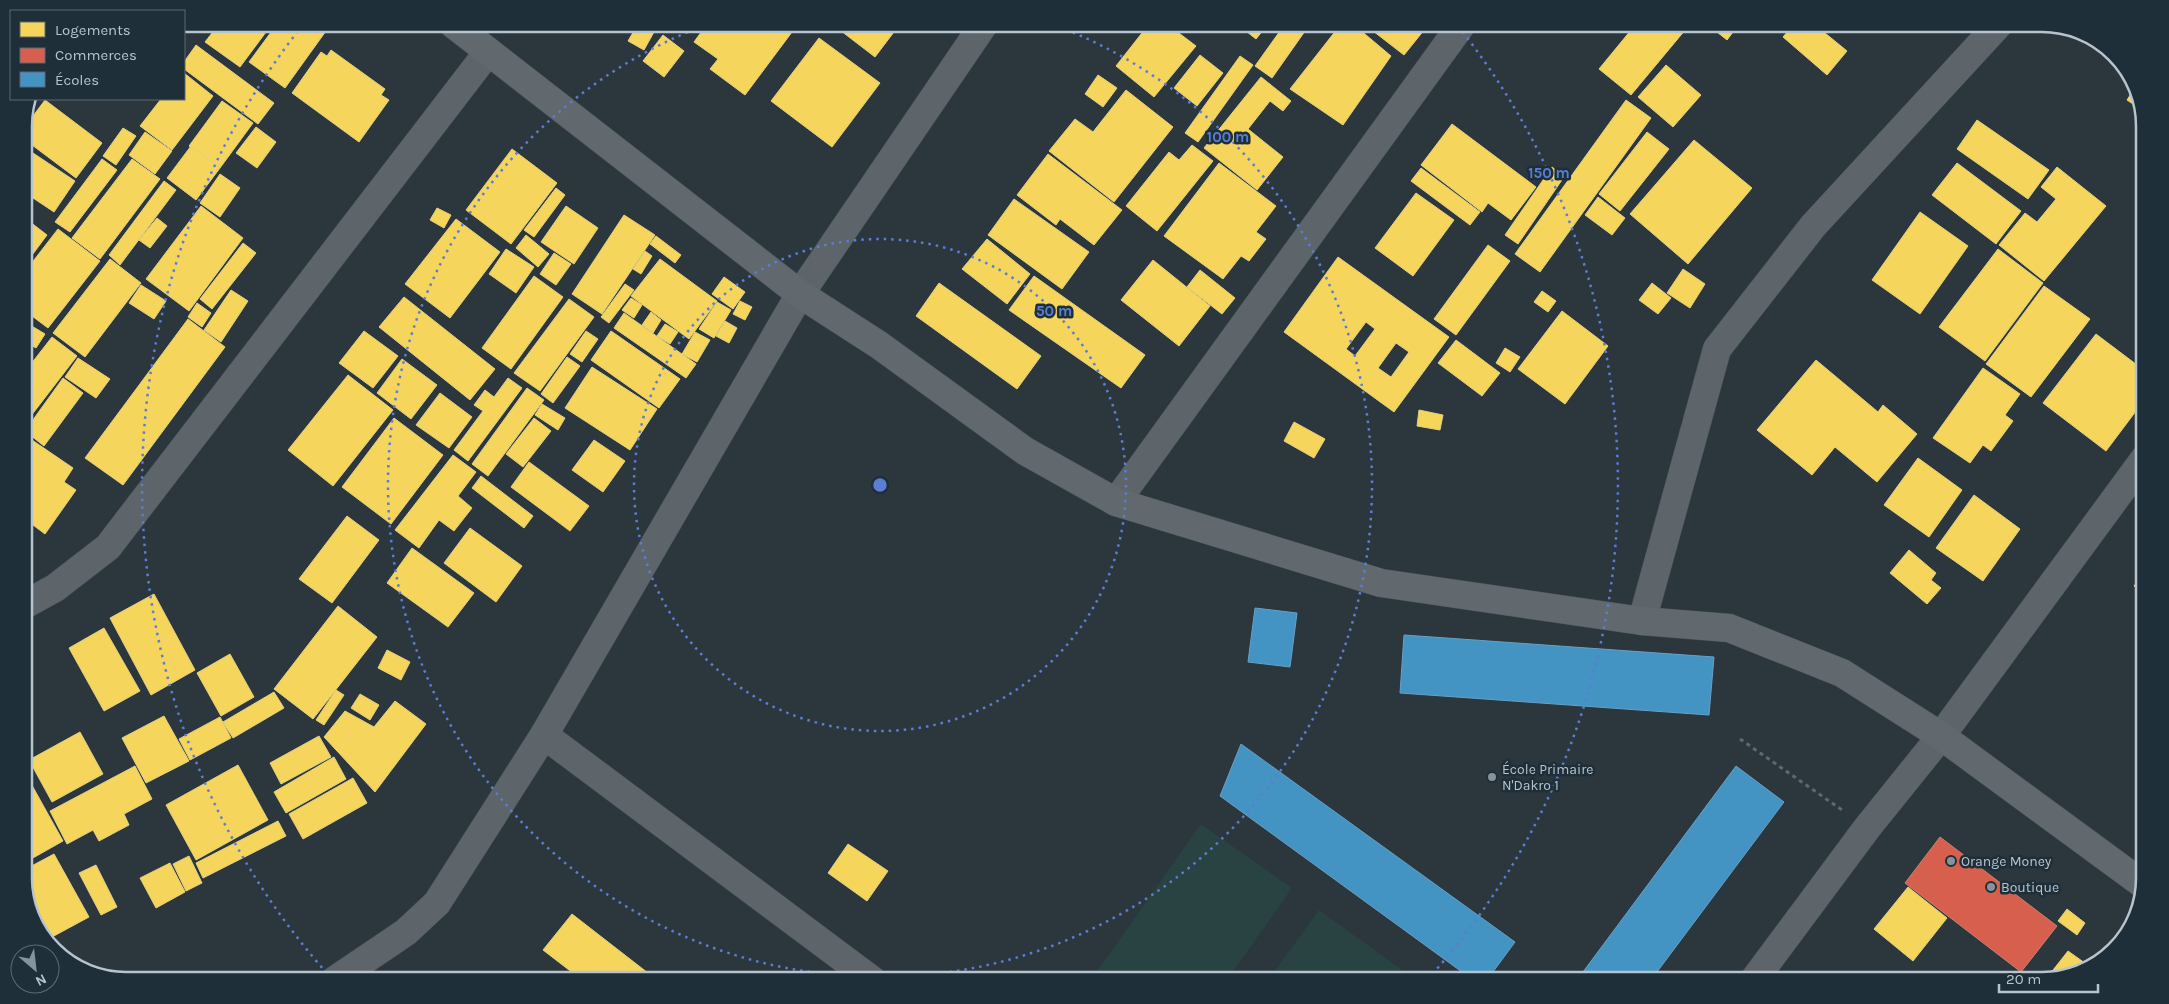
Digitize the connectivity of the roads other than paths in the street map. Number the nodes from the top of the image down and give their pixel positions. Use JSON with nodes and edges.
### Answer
{"nodes":[{"id":1,"x":463,"y":32,"type":"edge"},
{"id":2,"x":979,"y":32,"type":"edge"},
{"id":3,"x":1456,"y":32,"type":"edge"},
{"id":4,"x":1992,"y":32,"type":"edge"},
{"id":5,"x":488,"y":52,"type":"junction"},
{"id":6,"x":800,"y":294,"type":"junction"},
{"id":7,"x":2136,"y":470,"type":"edge"},
{"id":8,"x":1116,"y":502,"type":"junction"},
{"id":9,"x":33,"y":600,"type":"edge"},
{"id":10,"x":1642,"y":621,"type":"junction"},
{"id":11,"x":544,"y":735,"type":"junction"},
{"id":12,"x":1941,"y":736,"type":"junction"},
{"id":13,"x":2136,"y":879,"type":"edge"},
{"id":14,"x":347,"y":972,"type":"edge"},
{"id":15,"x":861,"y":972,"type":"edge"},
{"id":16,"x":1760,"y":972,"type":"edge"}],
"edges":[{"from":1,"to":5,"type":"street"},
{"from":2,"to":6,"type":"street"},
{"from":3,"to":8,"type":"street"},
{"from":4,"to":10,"type":"street"},
{"from":5,"to":6,"type":"street"},
{"from":5,"to":9,"type":"street"},
{"from":6,"to":8,"type":"street"},
{"from":6,"to":11,"type":"street"},
{"from":7,"to":12,"type":"street"},
{"from":8,"to":10,"type":"street"},
{"from":10,"to":12,"type":"street"},
{"from":11,"to":14,"type":"street"},
{"from":11,"to":15,"type":"street"},
{"from":12,"to":13,"type":"street"},
{"from":12,"to":16,"type":"street"}]}
